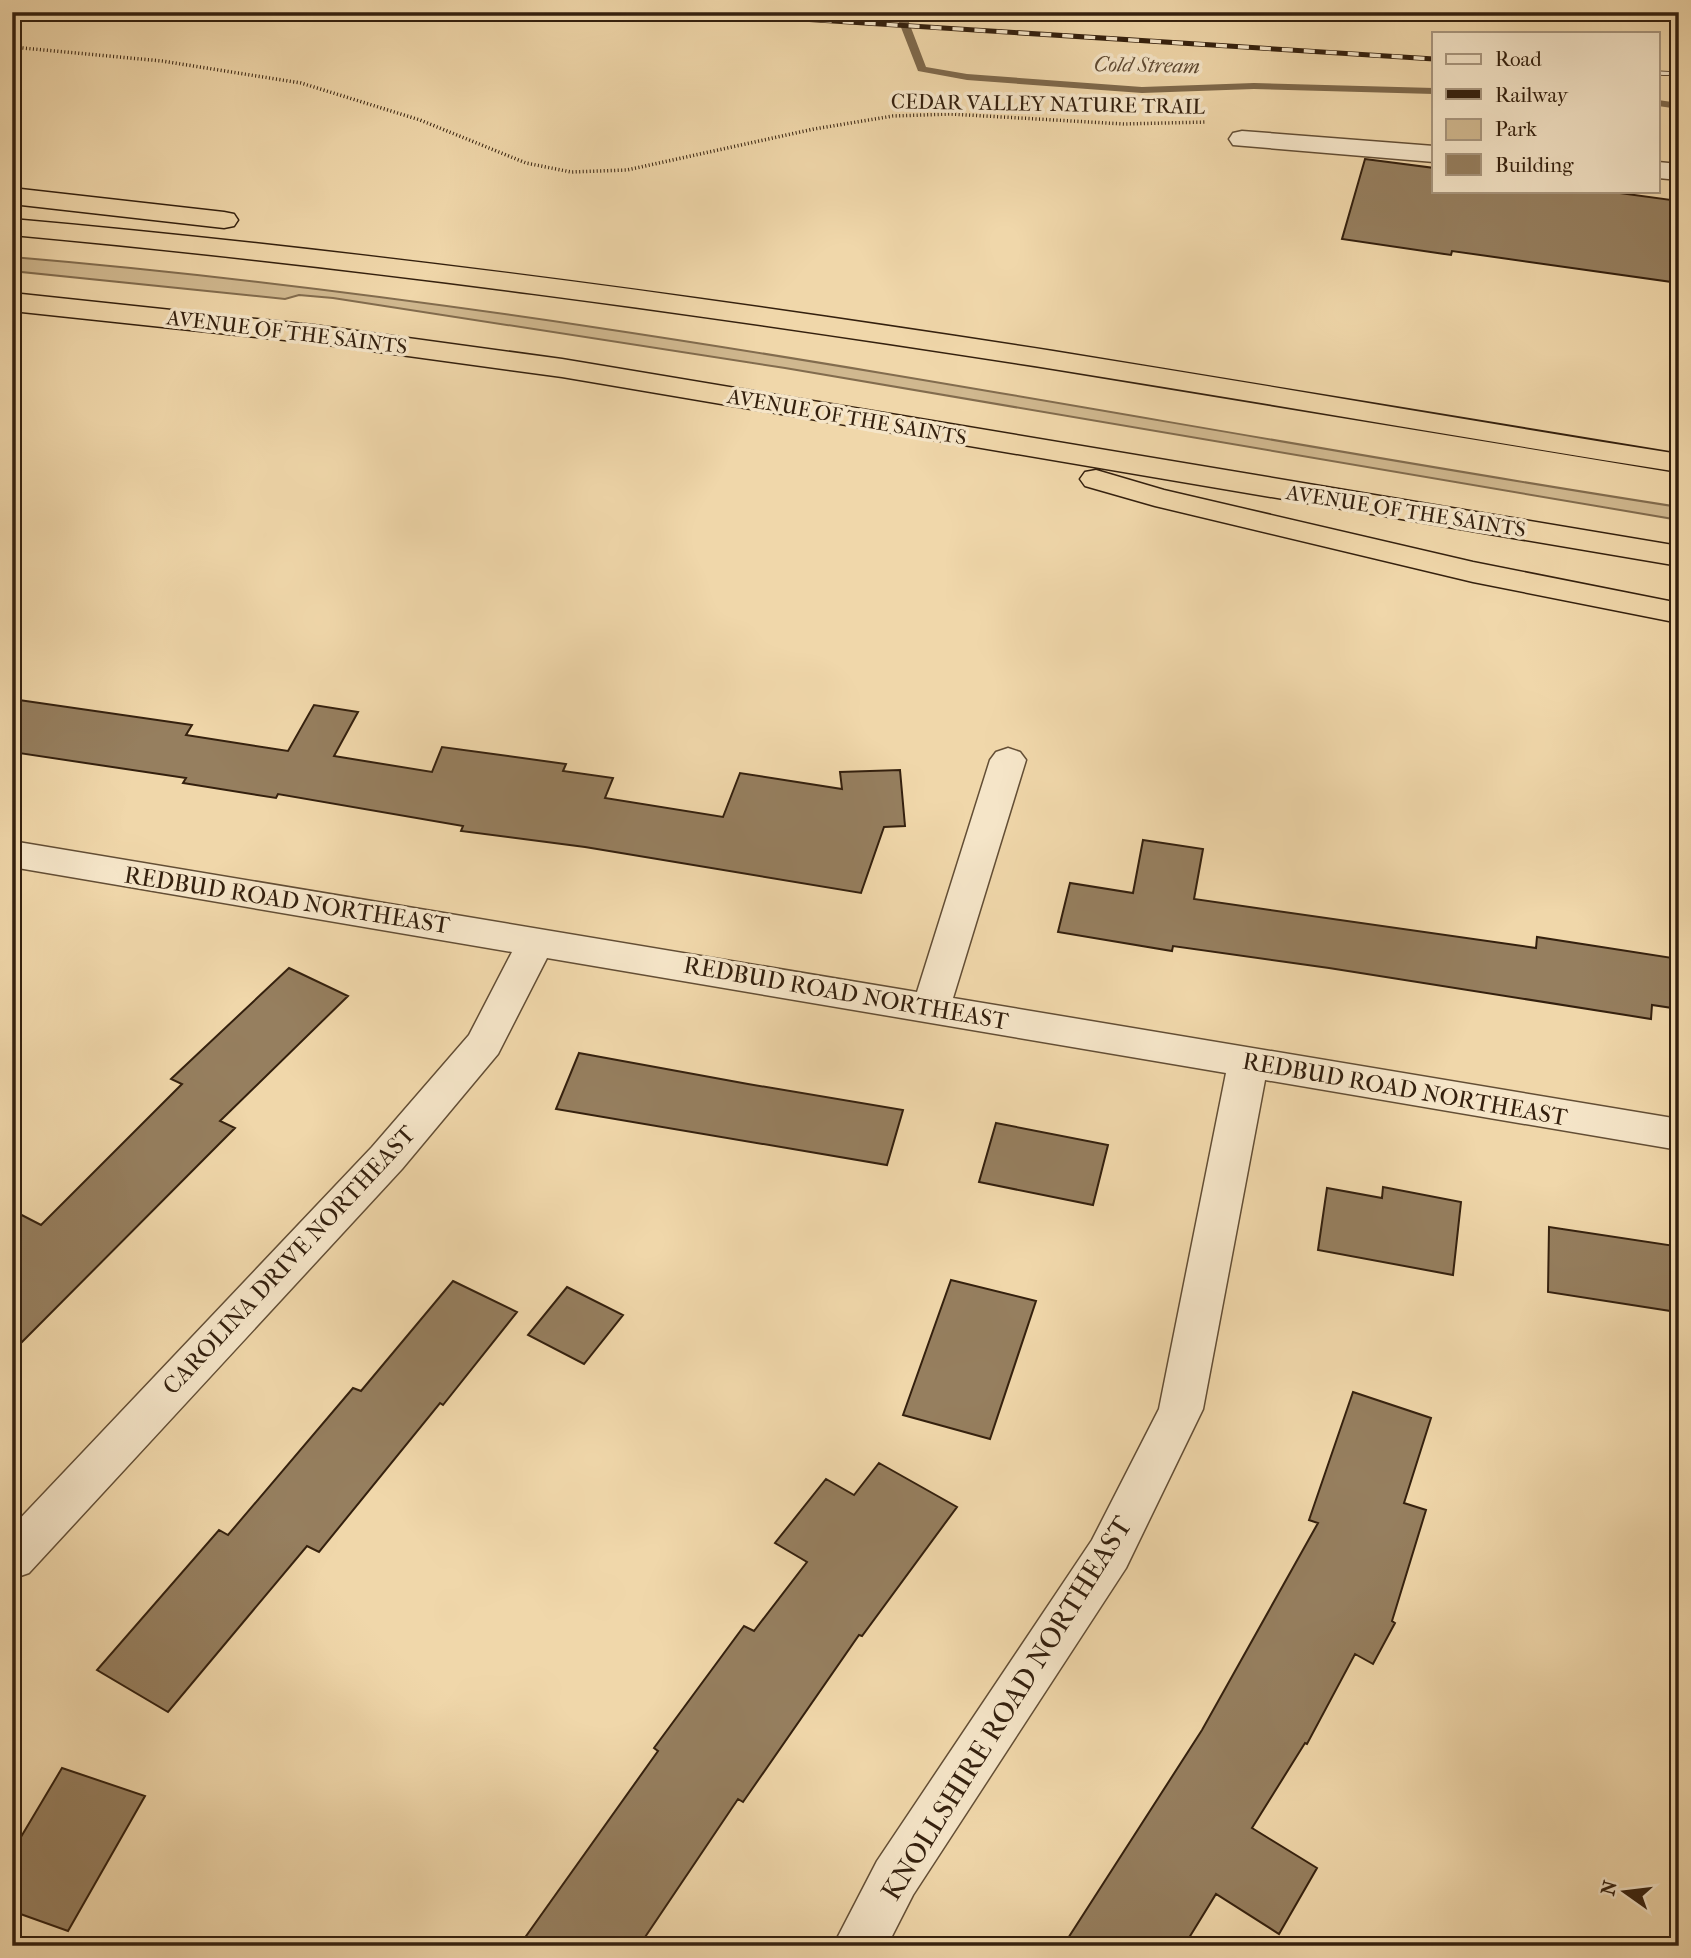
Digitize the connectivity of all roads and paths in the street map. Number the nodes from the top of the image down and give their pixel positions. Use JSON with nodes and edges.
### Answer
{"nodes":[{"id":1,"x":12,"y":47,"type":"edge"},
{"id":2,"x":1206,"y":122,"type":"dead end"},
{"id":3,"x":1242,"y":139,"type":"dead end"},
{"id":4,"x":1432,"y":153,"type":"edge"},
{"id":5,"x":1660,"y":170,"type":"edge"},
{"id":6,"x":1679,"y":172,"type":"edge"},
{"id":7,"x":12,"y":196,"type":"edge"},
{"id":8,"x":247,"y":223,"type":"dead end"},
{"id":9,"x":12,"y":227,"type":"edge"},
{"id":10,"x":325,"y":232,"type":"dead end"},
{"id":11,"x":548,"y":286,"type":"junction"},
{"id":12,"x":12,"y":302,"type":"edge"},
{"id":13,"x":102,"y":310,"type":"junction"},
{"id":14,"x":12,"y":312,"type":"edge"},
{"id":15,"x":950,"y":434,"type":"junction"},
{"id":16,"x":1679,"y":463,"type":"edge"},
{"id":17,"x":1679,"y":556,"type":"edge"},
{"id":18,"x":1679,"y":613,"type":"edge"},
{"id":19,"x":1008,"y":760,"type":"dead end"},
{"id":20,"x":12,"y":854,"type":"edge"},
{"id":21,"x":536,"y":941,"type":"junction"},
{"id":22,"x":931,"y":1008,"type":"junction"},
{"id":23,"x":1248,"y":1062,"type":"junction"},
{"id":24,"x":1679,"y":1135,"type":"edge"},
{"id":25,"x":12,"y":1559,"type":"edge"},
{"id":26,"x":859,"y":1946,"type":"edge"}],
"edges":[{"from":1,"to":2,"type":"path","name":"CEDAR VALLEY NATURE TRAIL"},
{"from":3,"to":4,"type":"street"},
{"from":5,"to":6,"type":"street"},
{"from":7,"to":8,"type":"highway"},
{"from":9,"to":11,"type":"highway"},
{"from":10,"to":11,"type":"highway"},
{"from":11,"to":16,"type":"highway"},
{"from":12,"to":13,"type":"highway","name":"AVENUE OF THE SAINTS"},
{"from":13,"to":14,"type":"highway"},
{"from":13,"to":15,"type":"highway","name":"AVENUE OF THE SAINTS"},
{"from":15,"to":17,"type":"highway","name":"AVENUE OF THE SAINTS"},
{"from":15,"to":18,"type":"highway"},
{"from":19,"to":22,"type":"street"},
{"from":20,"to":21,"type":"street","name":"REDBUD ROAD NORTHEAST"},
{"from":21,"to":22,"type":"street","name":"REDBUD ROAD NORTHEAST"},
{"from":21,"to":25,"type":"street","name":"CAROLINA DRIVE NORTHEAST"},
{"from":22,"to":23,"type":"street","name":"REDBUD ROAD NORTHEAST"},
{"from":23,"to":24,"type":"street","name":"REDBUD ROAD NORTHEAST"},
{"from":23,"to":26,"type":"street","name":"KNOLLSHIRE ROAD NORTHEAST"}]}
